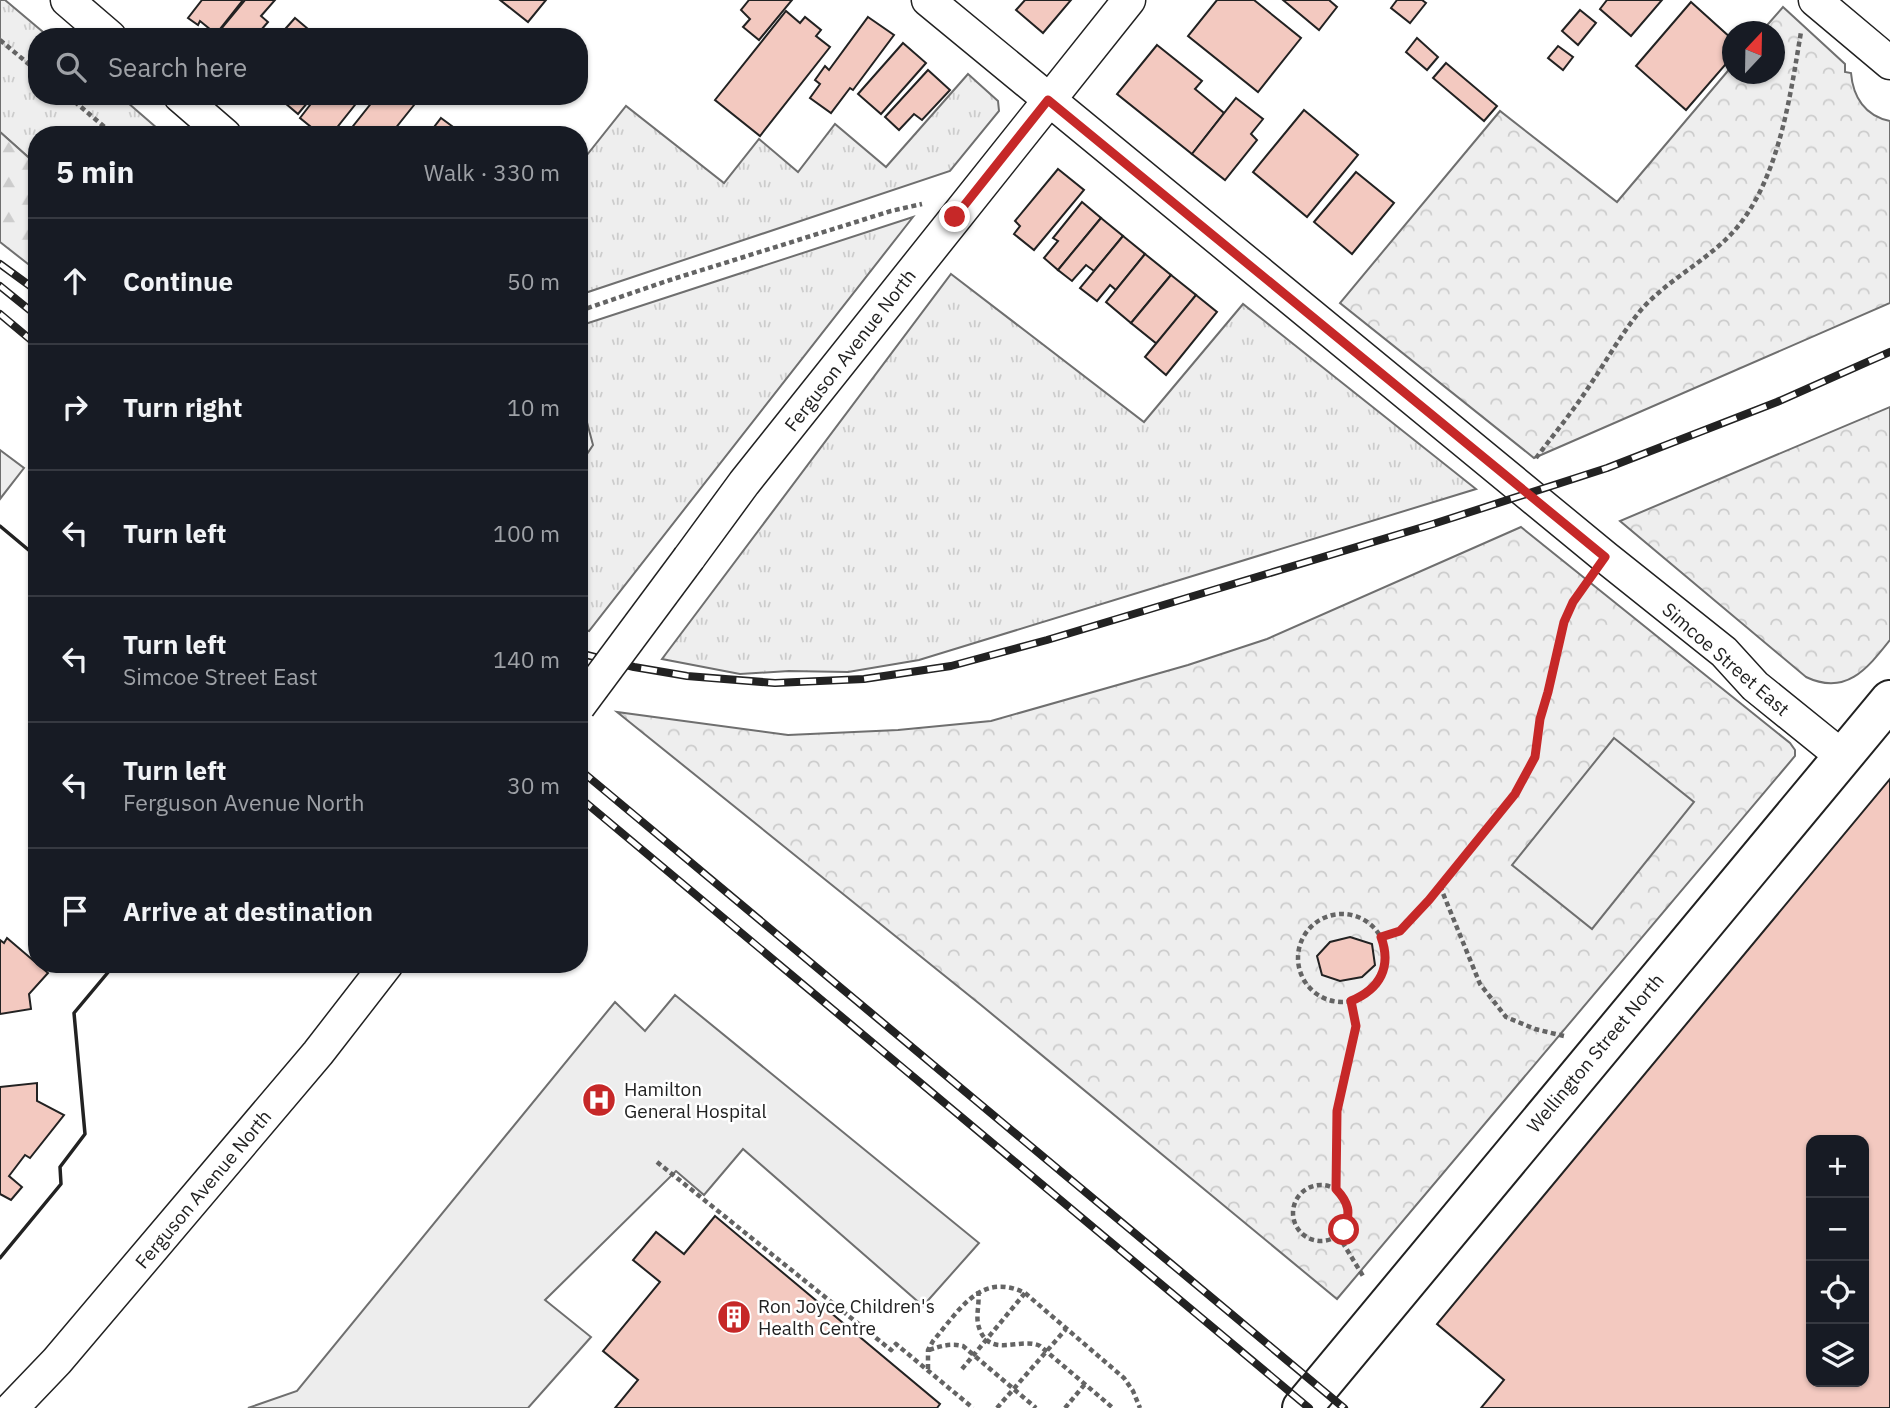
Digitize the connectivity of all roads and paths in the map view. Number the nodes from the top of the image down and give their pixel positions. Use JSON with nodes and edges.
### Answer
{"nodes":[{"id":1,"x":67,"y":0,"type":"edge"},
{"id":2,"x":928,"y":0,"type":"edge"},
{"id":3,"x":1129,"y":0,"type":"edge"},
{"id":4,"x":1809,"y":10,"type":"edge"},
{"id":5,"x":100,"y":28,"type":"edge"},
{"id":6,"x":0,"y":40,"type":"edge"},
{"id":7,"x":28,"y":63,"type":"edge"},
{"id":8,"x":1890,"y":63,"type":"edge"},
{"id":9,"x":1048,"y":100,"type":"junction"},
{"id":10,"x":79,"y":105,"type":"edge"},
{"id":11,"x":190,"y":105,"type":"edge"},
{"id":12,"x":103,"y":126,"type":"edge"},
{"id":13,"x":215,"y":126,"type":"edge"},
{"id":14,"x":955,"y":217,"type":"junction"},
{"id":15,"x":588,"y":308,"type":"edge"},
{"id":16,"x":1532,"y":463,"type":"dead end"},
{"id":17,"x":1605,"y":557,"type":"junction"},
{"id":18,"x":588,"y":694,"type":"edge"},
{"id":19,"x":1890,"y":700,"type":"edge"},
{"id":20,"x":1843,"y":757,"type":"junction"},
{"id":21,"x":1440,"y":886,"type":"junction"},
{"id":22,"x":1381,"y":937,"type":"junction"},
{"id":23,"x":380,"y":973,"type":"edge"},
{"id":24,"x":1351,"y":1001,"type":"junction"},
{"id":25,"x":1601,"y":1045,"type":"junction"},
{"id":26,"x":657,"y":1162,"type":"dead end"},
{"id":27,"x":1336,"y":1189,"type":"junction"},
{"id":28,"x":1338,"y":1235,"type":"junction"},
{"id":29,"x":978,"y":1291,"type":"junction"},
{"id":30,"x":1025,"y":1293,"type":"junction"},
{"id":31,"x":1382,"y":1311,"type":"junction"},
{"id":32,"x":1066,"y":1329,"type":"junction"},
{"id":33,"x":987,"y":1339,"type":"junction"},
{"id":34,"x":928,"y":1350,"type":"junction"},
{"id":35,"x":1046,"y":1351,"type":"junction"},
{"id":36,"x":974,"y":1355,"type":"junction"},
{"id":37,"x":962,"y":1369,"type":"dead end"},
{"id":38,"x":928,"y":1370,"type":"junction"},
{"id":39,"x":1085,"y":1384,"type":"junction"},
{"id":40,"x":1014,"y":1389,"type":"junction"},
{"id":41,"x":12,"y":1408,"type":"edge"},
{"id":42,"x":973,"y":1408,"type":"edge"},
{"id":43,"x":998,"y":1408,"type":"edge"},
{"id":44,"x":1036,"y":1408,"type":"edge"},
{"id":45,"x":1065,"y":1408,"type":"edge"},
{"id":46,"x":1113,"y":1408,"type":"edge"},
{"id":47,"x":1140,"y":1408,"type":"edge"},
{"id":48,"x":1302,"y":1408,"type":"edge"}],
"edges":[{"from":1,"to":5,"type":"street"},
{"from":2,"to":9,"type":"street","name":"Simcoe Street East"},
{"from":3,"to":9,"type":"street","name":"Ferguson Avenue North"},
{"from":4,"to":8,"type":"street"},
{"from":4,"to":16,"type":"path"},
{"from":6,"to":7,"type":"path"},
{"from":9,"to":14,"type":"street","name":"Ferguson Avenue North"},
{"from":9,"to":17,"type":"street","name":"Simcoe Street East"},
{"from":10,"to":12,"type":"path"},
{"from":11,"to":13,"type":"street"},
{"from":14,"to":15,"type":"path"},
{"from":14,"to":18,"type":"street","name":"Ferguson Avenue North","bridge":true},
{"from":17,"to":20,"type":"street","name":"Simcoe Street East"},
{"from":17,"to":21,"type":"path"},
{"from":19,"to":20,"type":"main road","name":"Wellington Street North"},
{"from":20,"to":25,"type":"main road","name":"Wellington Street North"},
{"from":21,"to":22,"type":"path"},
{"from":21,"to":25,"type":"path"},
{"from":22,"to":24,"type":"path"},
{"from":22,"to":24,"type":"path"},
{"from":23,"to":41,"type":"street","name":"Ferguson Avenue North"},
{"from":24,"to":27,"type":"path"},
{"from":25,"to":31,"type":"main road","name":"Wellington Street North"},
{"from":26,"to":38,"type":"path"},
{"from":27,"to":28,"type":"path"},
{"from":27,"to":28,"type":"path"},
{"from":28,"to":31,"type":"path"},
{"from":29,"to":30,"type":"path"},
{"from":29,"to":33,"type":"path"},
{"from":29,"to":34,"type":"path"},
{"from":30,"to":32,"type":"path"},
{"from":30,"to":33,"type":"path"},
{"from":31,"to":48,"type":"main road","name":"Wellington Street North"},
{"from":32,"to":35,"type":"path"},
{"from":32,"to":47,"type":"path"},
{"from":33,"to":35,"type":"path"},
{"from":33,"to":36,"type":"path"},
{"from":34,"to":36,"type":"path"},
{"from":34,"to":38,"type":"path"},
{"from":35,"to":39,"type":"path"},
{"from":35,"to":40,"type":"path"},
{"from":36,"to":37,"type":"path"},
{"from":36,"to":40,"type":"path"},
{"from":38,"to":42,"type":"path"},
{"from":39,"to":45,"type":"path"},
{"from":39,"to":46,"type":"path"},
{"from":40,"to":43,"type":"path"},
{"from":40,"to":44,"type":"path"}]}
